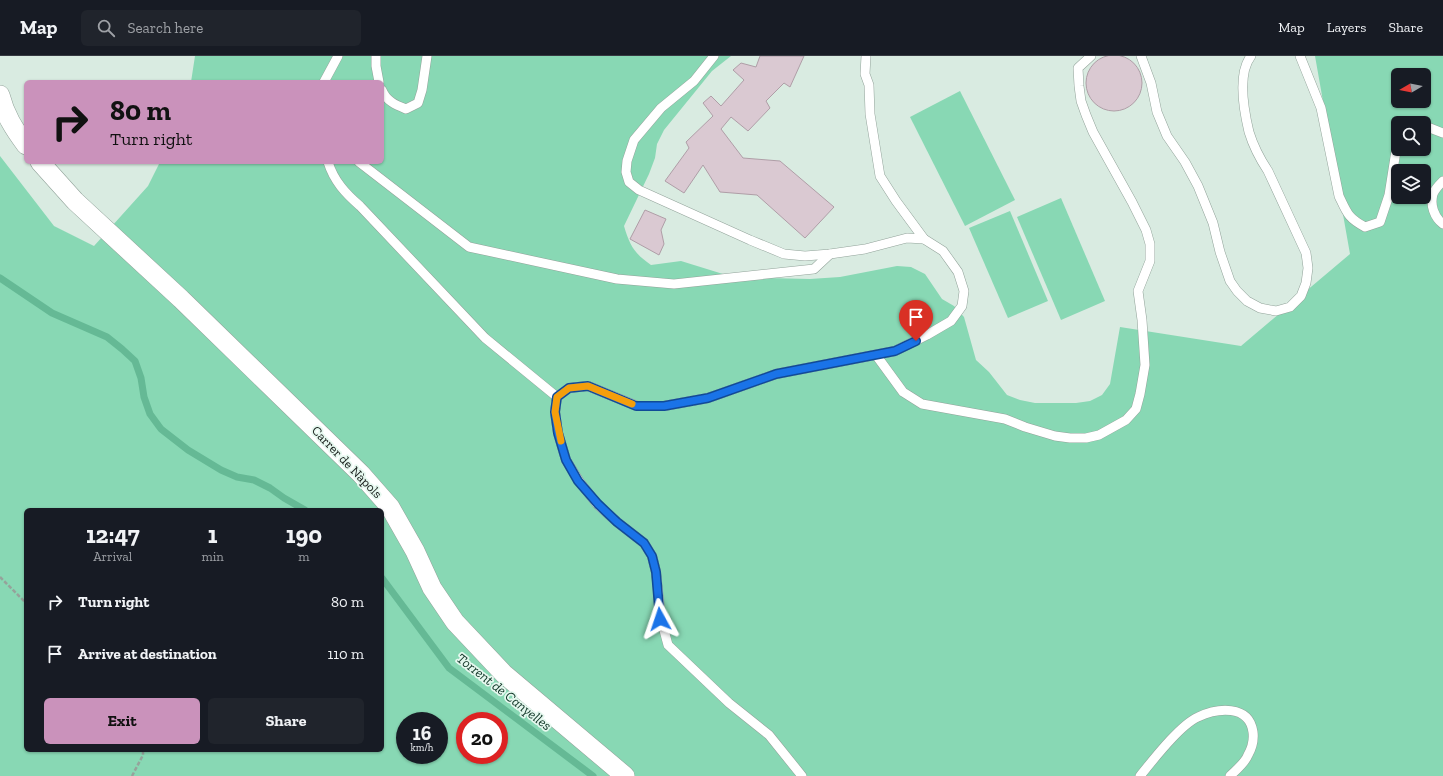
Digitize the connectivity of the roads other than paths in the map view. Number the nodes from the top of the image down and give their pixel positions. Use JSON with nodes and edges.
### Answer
{"nodes":[{"id":1,"x":338,"y":56,"type":"edge"},
{"id":2,"x":376,"y":56,"type":"edge"},
{"id":3,"x":427,"y":56,"type":"edge"},
{"id":4,"x":714,"y":56,"type":"edge"},
{"id":5,"x":866,"y":56,"type":"edge"},
{"id":6,"x":1091,"y":56,"type":"edge"},
{"id":7,"x":1141,"y":56,"type":"edge"},
{"id":8,"x":1251,"y":56,"type":"edge"},
{"id":9,"x":1300,"y":56,"type":"edge"},
{"id":10,"x":325,"y":80,"type":"edge"},
{"id":11,"x":379,"y":80,"type":"edge"},
{"id":12,"x":0,"y":95,"type":"edge"},
{"id":13,"x":384,"y":95,"type":"edge"},
{"id":14,"x":1431,"y":128,"type":"edge"},
{"id":15,"x":1443,"y":133,"type":"edge"},
{"id":16,"x":24,"y":142,"type":"edge"},
{"id":17,"x":1395,"y":156,"type":"edge"},
{"id":18,"x":42,"y":164,"type":"edge"},
{"id":19,"x":329,"y":164,"type":"edge"},
{"id":20,"x":362,"y":164,"type":"edge"},
{"id":21,"x":1443,"y":181,"type":"edge"},
{"id":22,"x":1443,"y":224,"type":"edge"},
{"id":23,"x":924,"y":239,"type":"junction"},
{"id":24,"x":830,"y":254,"type":"junction"},
{"id":25,"x":876,"y":355,"type":"junction"},
{"id":26,"x":557,"y":397,"type":"junction"},
{"id":27,"x":625,"y":776,"type":"edge"},
{"id":28,"x":802,"y":776,"type":"edge"},
{"id":29,"x":1140,"y":776,"type":"edge"},
{"id":30,"x":1230,"y":776,"type":"edge"}],
"edges":[{"from":1,"to":10,"type":"lane"},
{"from":2,"to":11,"type":"lane"},
{"from":3,"to":13,"type":"lane"},
{"from":4,"to":24,"type":"lane"},
{"from":5,"to":23,"type":"lane"},
{"from":6,"to":25,"type":"lane"},
{"from":7,"to":8,"type":"lane"},
{"from":9,"to":17,"type":"lane"},
{"from":12,"to":16,"type":"street"},
{"from":14,"to":15,"type":"lane"},
{"from":18,"to":27,"type":"street","name":"Carrer de Nàpols"},
{"from":19,"to":26,"type":"lane"},
{"from":20,"to":24,"type":"lane"},
{"from":21,"to":22,"type":"lane"},
{"from":23,"to":24,"type":"lane"},
{"from":23,"to":25,"type":"lane"},
{"from":25,"to":26,"type":"lane"},
{"from":26,"to":28,"type":"lane"},
{"from":29,"to":30,"type":"lane"}]}
